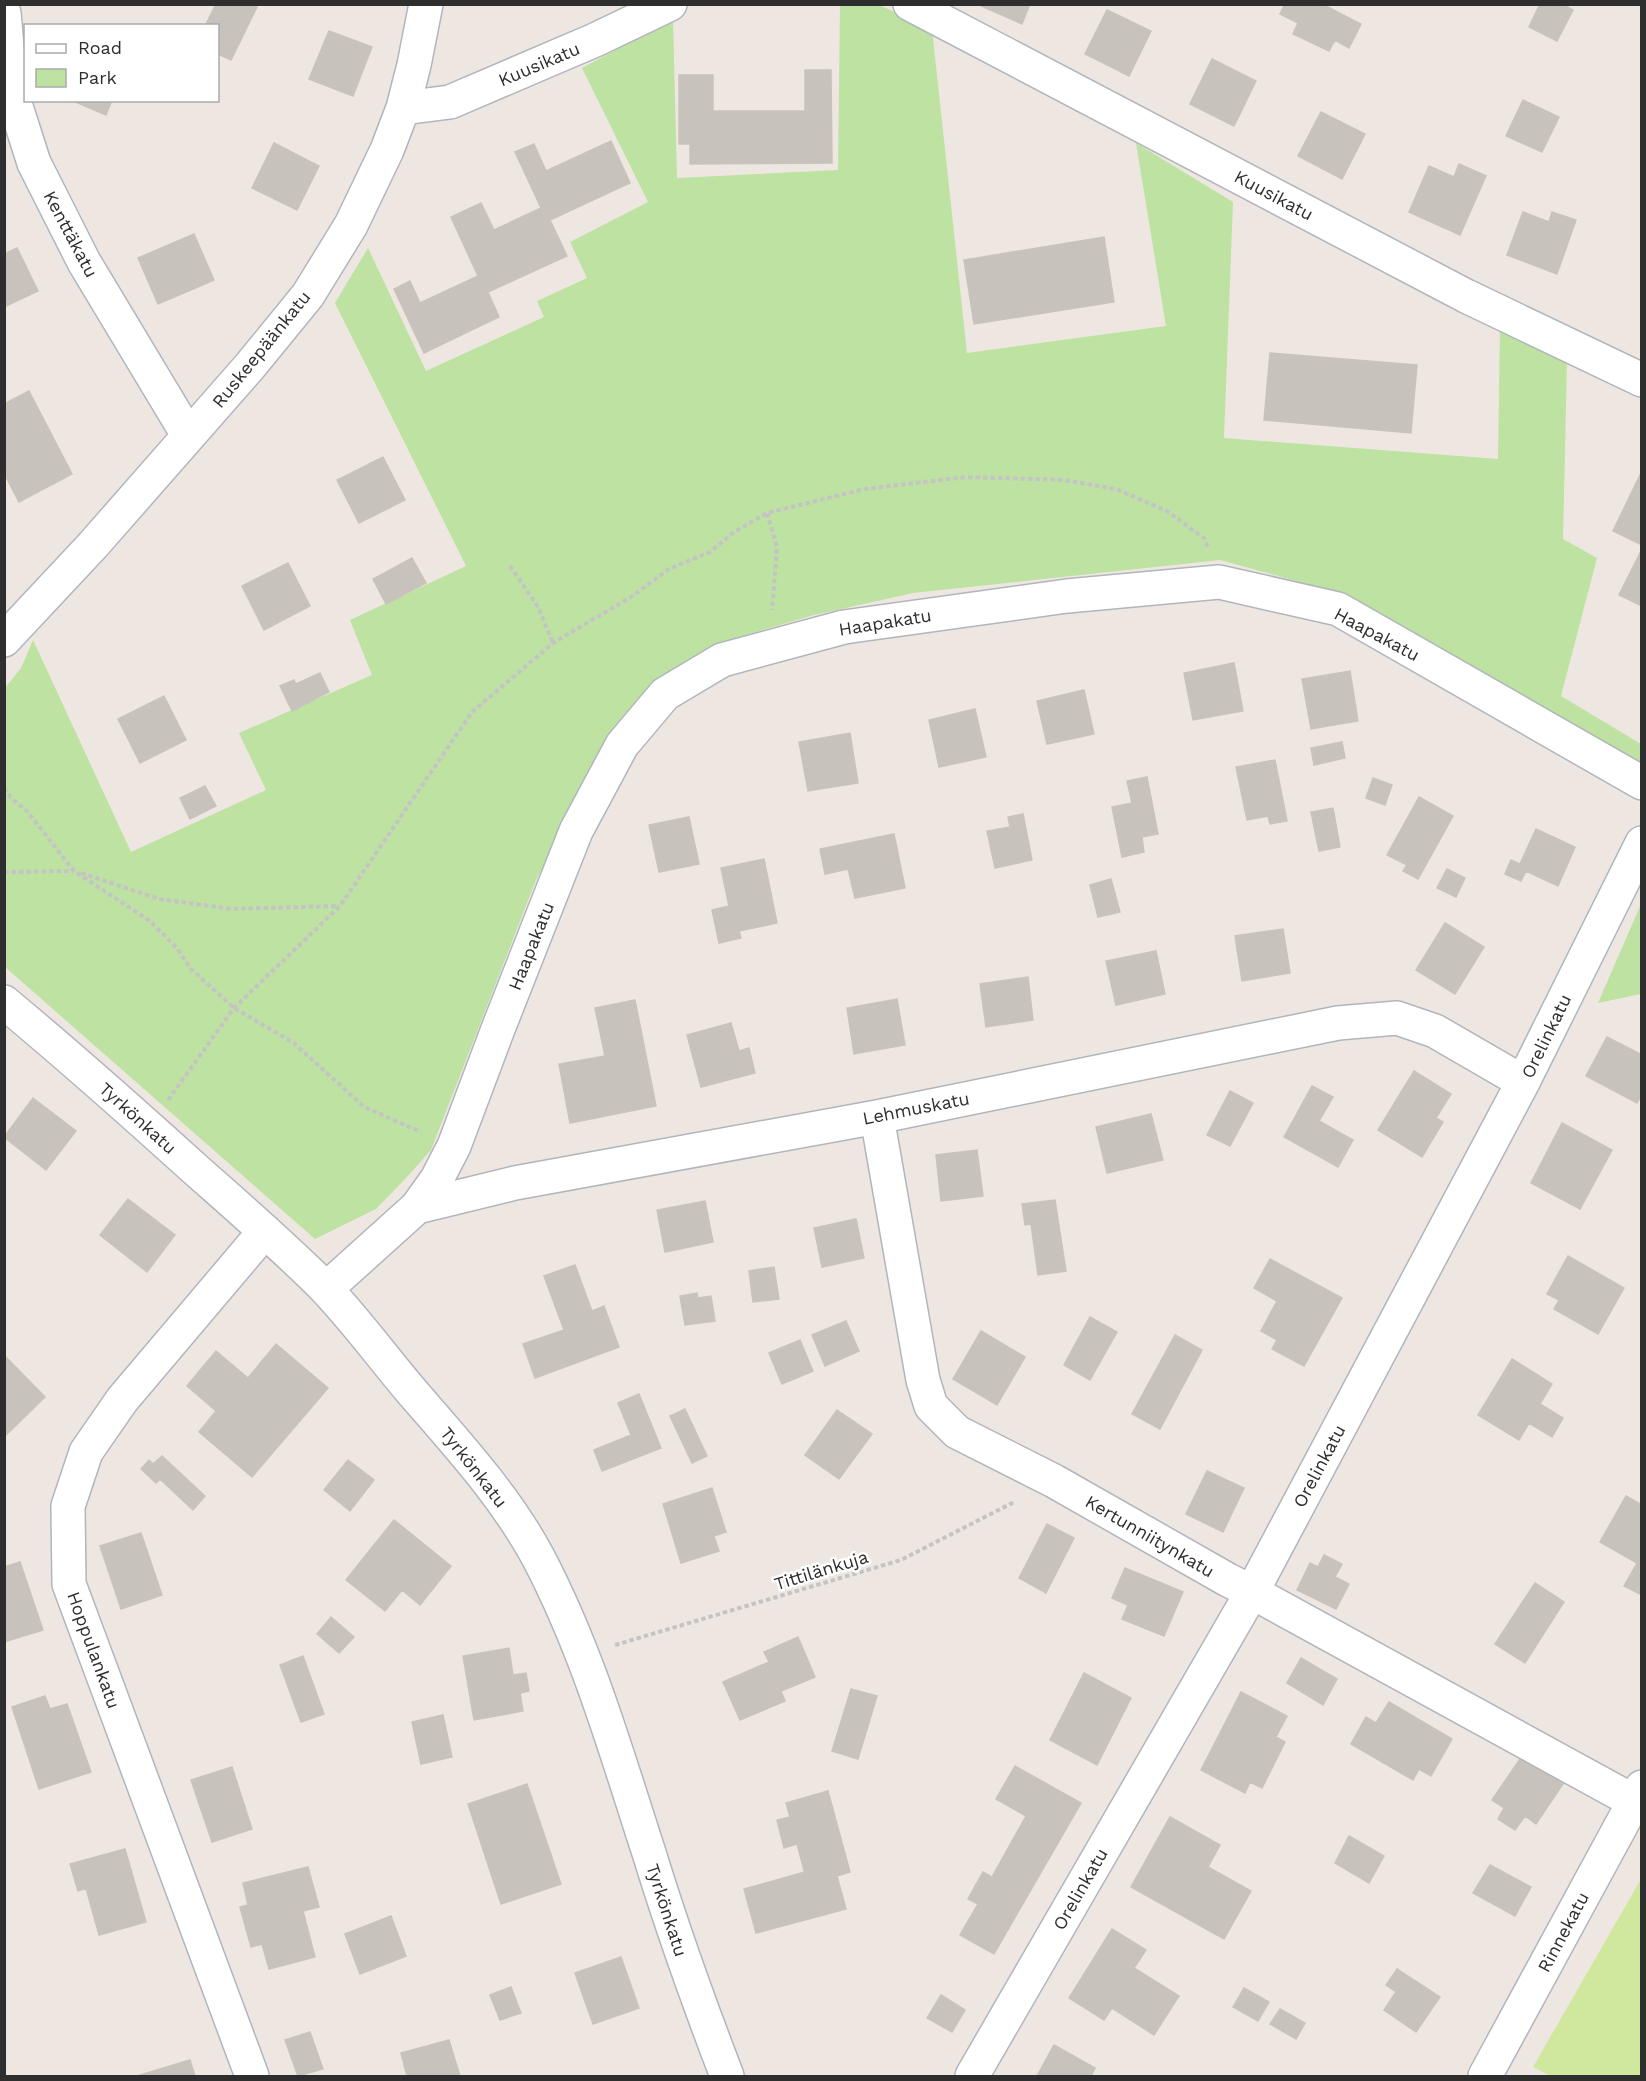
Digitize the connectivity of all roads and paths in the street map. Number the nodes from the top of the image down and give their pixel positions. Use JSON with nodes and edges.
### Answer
{"nodes":[{"id":1,"x":426,"y":4,"type":"edge"},
{"id":2,"x":670,"y":4,"type":"edge"},
{"id":3,"x":910,"y":4,"type":"edge"},
{"id":4,"x":4,"y":13,"type":"edge"},
{"id":5,"x":403,"y":108,"type":"junction"},
{"id":6,"x":1641,"y":380,"type":"edge"},
{"id":7,"x":188,"y":435,"type":"junction"},
{"id":8,"x":767,"y":513,"type":"dead end"},
{"id":9,"x":510,"y":566,"type":"dead end"},
{"id":10,"x":4,"y":640,"type":"edge"},
{"id":11,"x":553,"y":643,"type":"dead end"},
{"id":12,"x":778,"y":645,"type":"junction"},
{"id":13,"x":1641,"y":783,"type":"edge"},
{"id":14,"x":4,"y":788,"type":"edge"},
{"id":15,"x":1641,"y":843,"type":"edge"},
{"id":16,"x":74,"y":871,"type":"junction"},
{"id":17,"x":4,"y":872,"type":"edge"},
{"id":18,"x":340,"y":906,"type":"dead end"},
{"id":19,"x":4,"y":1002,"type":"edge"},
{"id":20,"x":234,"y":1008,"type":"junction"},
{"id":21,"x":1523,"y":1082,"type":"junction"},
{"id":22,"x":877,"y":1117,"type":"junction"},
{"id":23,"x":149,"y":1127,"type":"junction"},
{"id":24,"x":454,"y":1146,"type":"junction"},
{"id":25,"x":417,"y":1207,"type":"junction"},
{"id":26,"x":265,"y":1231,"type":"junction"},
{"id":27,"x":326,"y":1289,"type":"junction"},
{"id":28,"x":1054,"y":1481,"type":"junction"},
{"id":29,"x":1252,"y":1592,"type":"junction"},
{"id":30,"x":583,"y":1655,"type":"junction"},
{"id":31,"x":1637,"y":1794,"type":"edge"},
{"id":32,"x":252,"y":2076,"type":"edge"},
{"id":33,"x":727,"y":2076,"type":"edge"},
{"id":34,"x":972,"y":2076,"type":"edge"},
{"id":35,"x":1485,"y":2076,"type":"edge"}],
"edges":[{"from":1,"to":5,"type":"street","name":"Ruskeepäänkatu"},
{"from":2,"to":5,"type":"street","name":"Kuusikatu"},
{"from":3,"to":6,"type":"street","name":"Kuusikatu"},
{"from":4,"to":7,"type":"street","name":"Kenttäkatu"},
{"from":5,"to":7,"type":"street","name":"Ruskeepäänkatu"},
{"from":7,"to":10,"type":"street","name":"Ruskeepäänkatu"},
{"from":8,"to":12,"type":"path"},
{"from":9,"to":11,"type":"path"},
{"from":12,"to":13,"type":"street","name":"Haapakatu"},
{"from":12,"to":24,"type":"street","name":"Haapakatu"},
{"from":14,"to":16,"type":"path"},
{"from":15,"to":21,"type":"street","name":"Orelinkatu"},
{"from":16,"to":17,"type":"path"},
{"from":16,"to":18,"type":"path"},
{"from":16,"to":20,"type":"path"},
{"from":19,"to":23,"type":"street","name":"Tyrkönkatu"},
{"from":20,"to":23,"type":"path"},
{"from":20,"to":24,"type":"path"},
{"from":21,"to":22,"type":"street","name":"Lehmuskatu"},
{"from":21,"to":29,"type":"street","name":"Orelinkatu"},
{"from":22,"to":25,"type":"street","name":"Lehmuskatu"},
{"from":22,"to":28,"type":"street","name":"Kertunniitynkatu"},
{"from":23,"to":26,"type":"street","name":"Tyrkönkatu"},
{"from":24,"to":25,"type":"street","name":"Haapakatu"},
{"from":25,"to":27,"type":"street","name":"Lehmuskatu"},
{"from":26,"to":27,"type":"street","name":"Tyrkönkatu"},
{"from":26,"to":32,"type":"street","name":"Hoppulankatu"},
{"from":27,"to":30,"type":"street","name":"Tyrkönkatu"},
{"from":28,"to":29,"type":"street","name":"Kertunniitynkatu"},
{"from":28,"to":30,"type":"path","name":"Tittilänkuja"},
{"from":29,"to":31,"type":"street","name":"Kertunniitynkatu"},
{"from":29,"to":34,"type":"street","name":"Orelinkatu"},
{"from":30,"to":33,"type":"street","name":"Tyrkönkatu"},
{"from":31,"to":35,"type":"street","name":"Rinnekatu"}]}
